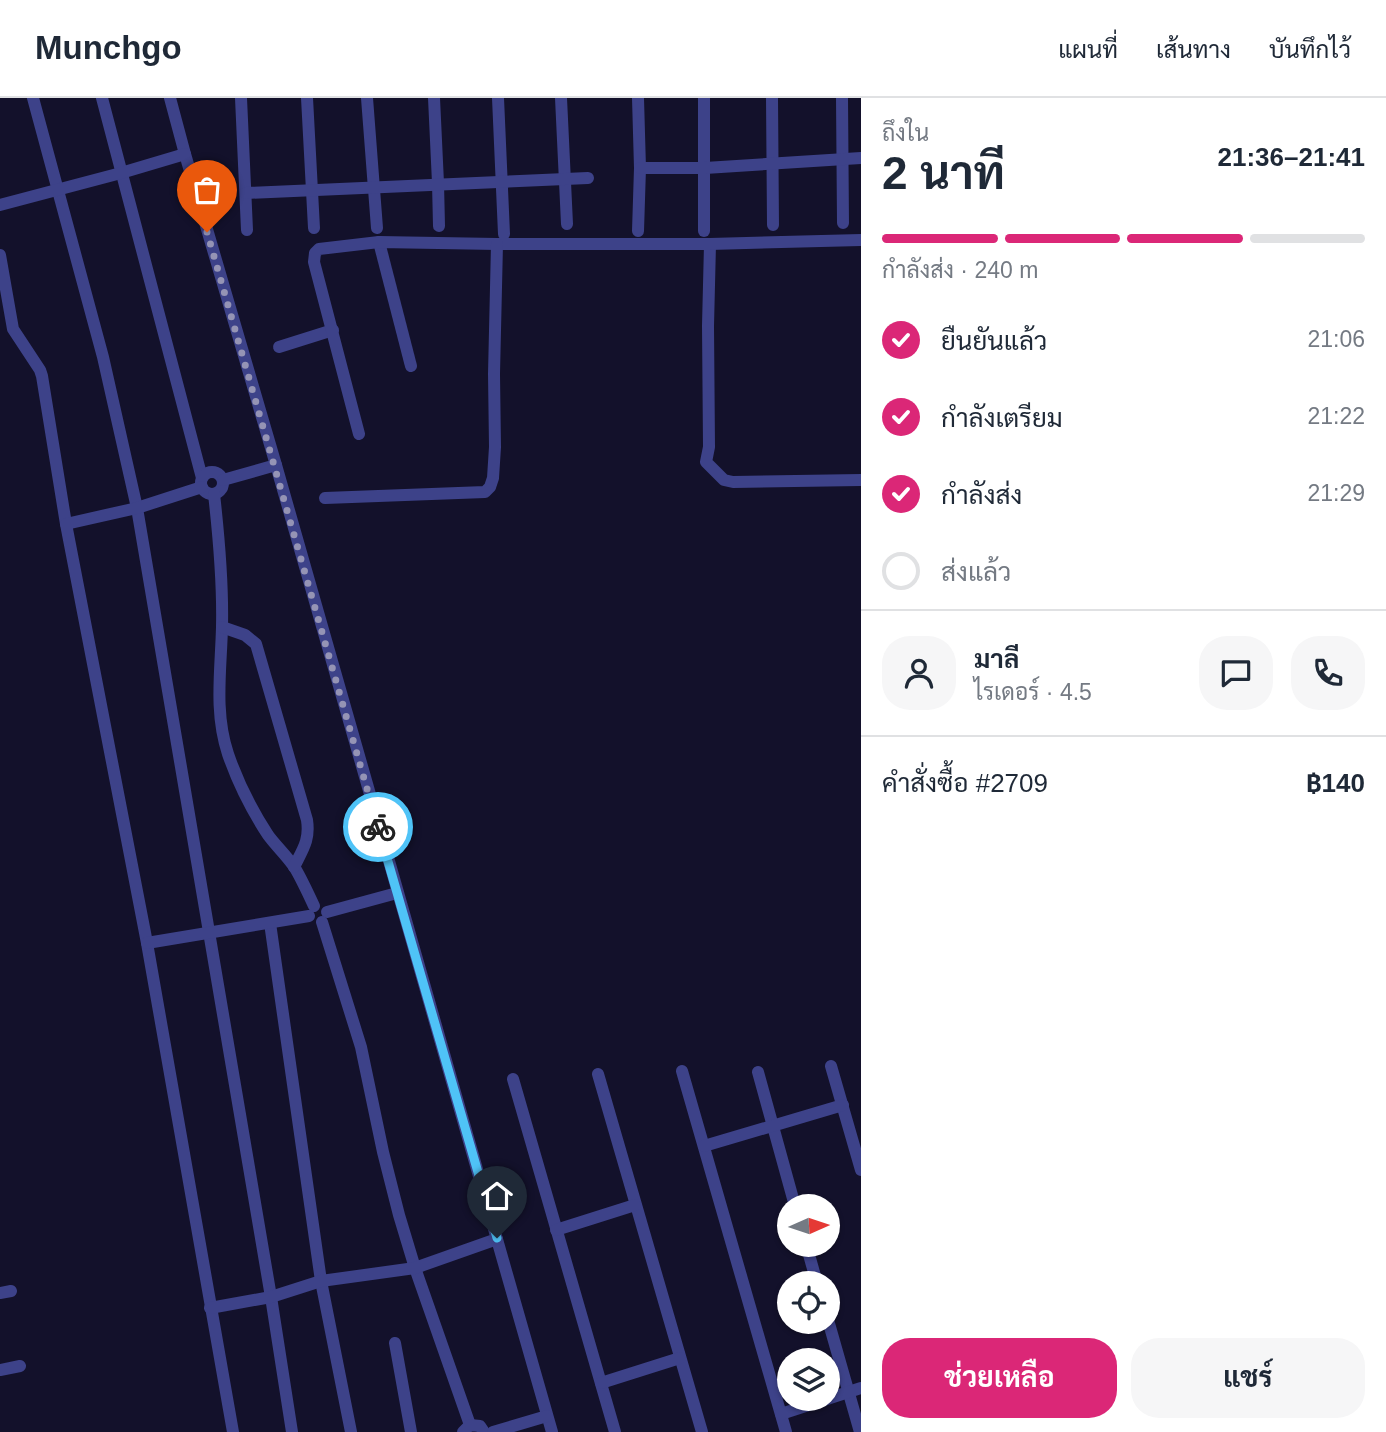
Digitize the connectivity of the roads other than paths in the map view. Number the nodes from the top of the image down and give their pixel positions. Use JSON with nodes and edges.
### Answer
{"nodes":[{"id":1,"x":33,"y":98,"type":"edge"},
{"id":2,"x":102,"y":98,"type":"edge"},
{"id":3,"x":170,"y":98,"type":"edge"},
{"id":4,"x":241,"y":98,"type":"edge"},
{"id":5,"x":307,"y":98,"type":"edge"},
{"id":6,"x":367,"y":98,"type":"edge"},
{"id":7,"x":434,"y":98,"type":"edge"},
{"id":8,"x":498,"y":98,"type":"edge"},
{"id":9,"x":561,"y":98,"type":"edge"},
{"id":10,"x":638,"y":98,"type":"edge"},
{"id":11,"x":704,"y":98,"type":"edge"},
{"id":12,"x":772,"y":98,"type":"edge"},
{"id":13,"x":842,"y":98,"type":"edge"},
{"id":14,"x":185,"y":154,"type":"junction"},
{"id":15,"x":861,"y":158,"type":"edge"},
{"id":16,"x":842,"y":160,"type":"junction"},
{"id":17,"x":773,"y":164,"type":"junction"},
{"id":18,"x":640,"y":168,"type":"junction"},
{"id":19,"x":705,"y":168,"type":"junction"},
{"id":20,"x":121,"y":173,"type":"junction"},
{"id":21,"x":588,"y":177,"type":"dead end"},
{"id":22,"x":565,"y":178,"type":"junction"},
{"id":23,"x":502,"y":182,"type":"junction"},
{"id":24,"x":439,"y":183,"type":"junction"},
{"id":25,"x":375,"y":187,"type":"junction"},
{"id":26,"x":57,"y":189,"type":"junction"},
{"id":27,"x":312,"y":190,"type":"junction"},
{"id":28,"x":246,"y":192,"type":"junction"},
{"id":29,"x":0,"y":205,"type":"edge"},
{"id":30,"x":843,"y":223,"type":"dead end"},
{"id":31,"x":567,"y":225,"type":"dead end"},
{"id":32,"x":774,"y":225,"type":"dead end"},
{"id":33,"x":439,"y":226,"type":"dead end"},
{"id":34,"x":314,"y":228,"type":"dead end"},
{"id":35,"x":377,"y":229,"type":"dead end"},
{"id":36,"x":247,"y":230,"type":"dead end"},
{"id":37,"x":704,"y":231,"type":"dead end"},
{"id":38,"x":638,"y":232,"type":"dead end"},
{"id":39,"x":501,"y":239,"type":"junction"},
{"id":40,"x":861,"y":240,"type":"edge"},
{"id":41,"x":379,"y":242,"type":"junction"},
{"id":42,"x":710,"y":244,"type":"junction"},
{"id":43,"x":0,"y":255,"type":"edge"},
{"id":44,"x":333,"y":330,"type":"junction"},
{"id":45,"x":279,"y":347,"type":"dead end"},
{"id":46,"x":411,"y":366,"type":"dead end"},
{"id":47,"x":359,"y":434,"type":"dead end"},
{"id":48,"x":276,"y":465,"type":"junction"},
{"id":49,"x":223,"y":480,"type":"junction"},
{"id":50,"x":861,"y":481,"type":"edge"},
{"id":51,"x":202,"y":483,"type":"junction"},
{"id":52,"x":214,"y":494,"type":"junction"},
{"id":53,"x":325,"y":498,"type":"dead end"},
{"id":54,"x":136,"y":508,"type":"junction"},
{"id":55,"x":66,"y":524,"type":"junction"},
{"id":56,"x":222,"y":627,"type":"junction"},
{"id":57,"x":294,"y":867,"type":"junction"},
{"id":58,"x":397,"y":893,"type":"junction"},
{"id":59,"x":311,"y":911,"type":"junction"},
{"id":60,"x":324,"y":917,"type":"junction"},
{"id":61,"x":270,"y":923,"type":"junction"},
{"id":62,"x":208,"y":932,"type":"junction"},
{"id":63,"x":147,"y":943,"type":"junction"},
{"id":64,"x":831,"y":1066,"type":"dead end"},
{"id":65,"x":682,"y":1071,"type":"dead end"},
{"id":66,"x":758,"y":1072,"type":"dead end"},
{"id":67,"x":598,"y":1074,"type":"dead end"},
{"id":68,"x":513,"y":1079,"type":"dead end"},
{"id":69,"x":843,"y":1105,"type":"junction"},
{"id":70,"x":773,"y":1126,"type":"junction"},
{"id":71,"x":704,"y":1146,"type":"junction"},
{"id":72,"x":861,"y":1170,"type":"edge"},
{"id":73,"x":792,"y":1194,"type":"edge"},
{"id":74,"x":635,"y":1205,"type":"junction"},
{"id":75,"x":556,"y":1230,"type":"junction"},
{"id":76,"x":497,"y":1238,"type":"junction"},
{"id":77,"x":415,"y":1268,"type":"junction"},
{"id":78,"x":321,"y":1281,"type":"junction"},
{"id":79,"x":271,"y":1297,"type":"junction"},
{"id":80,"x":210,"y":1308,"type":"junction"},
{"id":81,"x":833,"y":1334,"type":"edge"},
{"id":82,"x":395,"y":1343,"type":"dead end"},
{"id":83,"x":680,"y":1357,"type":"junction"},
{"id":84,"x":20,"y":1366,"type":"dead end"},
{"id":85,"x":0,"y":1370,"type":"edge"},
{"id":86,"x":601,"y":1383,"type":"junction"},
{"id":87,"x":855,"y":1390,"type":"edge"},
{"id":88,"x":781,"y":1414,"type":"junction"},
{"id":89,"x":547,"y":1416,"type":"junction"},
{"id":90,"x":467,"y":1428,"type":"edge"},
{"id":91,"x":233,"y":1432,"type":"edge"},
{"id":92,"x":292,"y":1432,"type":"edge"},
{"id":93,"x":351,"y":1432,"type":"edge"},
{"id":94,"x":411,"y":1432,"type":"edge"},
{"id":95,"x":484,"y":1432,"type":"edge"},
{"id":96,"x":493,"y":1432,"type":"edge"},
{"id":97,"x":552,"y":1432,"type":"edge"},
{"id":98,"x":615,"y":1432,"type":"edge"},
{"id":99,"x":702,"y":1432,"type":"edge"},
{"id":100,"x":786,"y":1432,"type":"edge"},
{"id":101,"x":860,"y":1432,"type":"edge"}],
"edges":[{"from":1,"to":26,"type":"street"},
{"from":2,"to":20,"type":"street"},
{"from":3,"to":14,"type":"street"},
{"from":4,"to":28,"type":"street"},
{"from":5,"to":27,"type":"street"},
{"from":6,"to":25,"type":"street"},
{"from":7,"to":24,"type":"street"},
{"from":8,"to":23,"type":"street"},
{"from":9,"to":22,"type":"street"},
{"from":10,"to":18,"type":"street"},
{"from":11,"to":19,"type":"street"},
{"from":12,"to":17,"type":"street"},
{"from":13,"to":16,"type":"street"},
{"from":14,"to":20,"type":"street"},
{"from":14,"to":48,"type":"street"},
{"from":15,"to":16,"type":"street"},
{"from":16,"to":17,"type":"street"},
{"from":16,"to":30,"type":"street"},
{"from":17,"to":19,"type":"street"},
{"from":17,"to":32,"type":"street"},
{"from":18,"to":19,"type":"street"},
{"from":18,"to":38,"type":"street"},
{"from":19,"to":37,"type":"street"},
{"from":20,"to":26,"type":"street"},
{"from":20,"to":51,"type":"street"},
{"from":21,"to":22,"type":"street"},
{"from":22,"to":23,"type":"street"},
{"from":22,"to":31,"type":"street"},
{"from":23,"to":24,"type":"street"},
{"from":23,"to":39,"type":"street"},
{"from":24,"to":25,"type":"street"},
{"from":24,"to":33,"type":"street"},
{"from":25,"to":27,"type":"street"},
{"from":25,"to":35,"type":"street"},
{"from":26,"to":29,"type":"street"},
{"from":26,"to":54,"type":"street"},
{"from":27,"to":28,"type":"street"},
{"from":27,"to":34,"type":"street"},
{"from":28,"to":36,"type":"street"},
{"from":39,"to":41,"type":"street"},
{"from":39,"to":42,"type":"street"},
{"from":39,"to":53,"type":"street"},
{"from":40,"to":42,"type":"street"},
{"from":41,"to":44,"type":"street"},
{"from":41,"to":46,"type":"street"},
{"from":42,"to":50,"type":"street"},
{"from":43,"to":55,"type":"street"},
{"from":44,"to":45,"type":"street"},
{"from":44,"to":47,"type":"street"},
{"from":48,"to":49,"type":"street"},
{"from":48,"to":58,"type":"street"},
{"from":49,"to":51,"type":"street"},
{"from":49,"to":52,"type":"street"},
{"from":51,"to":52,"type":"street"},
{"from":51,"to":54,"type":"street"},
{"from":52,"to":56,"type":"street"},
{"from":54,"to":55,"type":"street"},
{"from":54,"to":62,"type":"street"},
{"from":55,"to":63,"type":"street"},
{"from":56,"to":57,"type":"street"},
{"from":56,"to":57,"type":"street"},
{"from":57,"to":59,"type":"street"},
{"from":58,"to":60,"type":"street"},
{"from":58,"to":76,"type":"street"},
{"from":59,"to":60,"type":"street"},
{"from":59,"to":61,"type":"street"},
{"from":60,"to":77,"type":"street"},
{"from":61,"to":62,"type":"street"},
{"from":61,"to":78,"type":"street"},
{"from":62,"to":63,"type":"street"},
{"from":62,"to":79,"type":"street"},
{"from":63,"to":80,"type":"street"},
{"from":64,"to":69,"type":"street"},
{"from":65,"to":71,"type":"street"},
{"from":66,"to":70,"type":"street"},
{"from":67,"to":74,"type":"street"},
{"from":68,"to":75,"type":"street"},
{"from":69,"to":70,"type":"street"},
{"from":69,"to":72,"type":"street"},
{"from":70,"to":71,"type":"street"},
{"from":70,"to":73,"type":"street"},
{"from":71,"to":88,"type":"street"},
{"from":74,"to":75,"type":"street"},
{"from":74,"to":83,"type":"street"},
{"from":75,"to":86,"type":"street"},
{"from":76,"to":77,"type":"street"},
{"from":76,"to":89,"type":"street"},
{"from":77,"to":78,"type":"street"},
{"from":77,"to":90,"type":"street"},
{"from":78,"to":79,"type":"street"},
{"from":78,"to":93,"type":"street"},
{"from":79,"to":80,"type":"street"},
{"from":79,"to":92,"type":"street"},
{"from":80,"to":91,"type":"street"},
{"from":81,"to":87,"type":"street"},
{"from":82,"to":94,"type":"street"},
{"from":83,"to":86,"type":"street"},
{"from":83,"to":99,"type":"street"},
{"from":84,"to":85,"type":"street"},
{"from":86,"to":98,"type":"street"},
{"from":87,"to":88,"type":"street"},
{"from":87,"to":101,"type":"street"},
{"from":88,"to":100,"type":"street"},
{"from":89,"to":96,"type":"street"},
{"from":89,"to":97,"type":"street"},
{"from":90,"to":95,"type":"street"}]}
